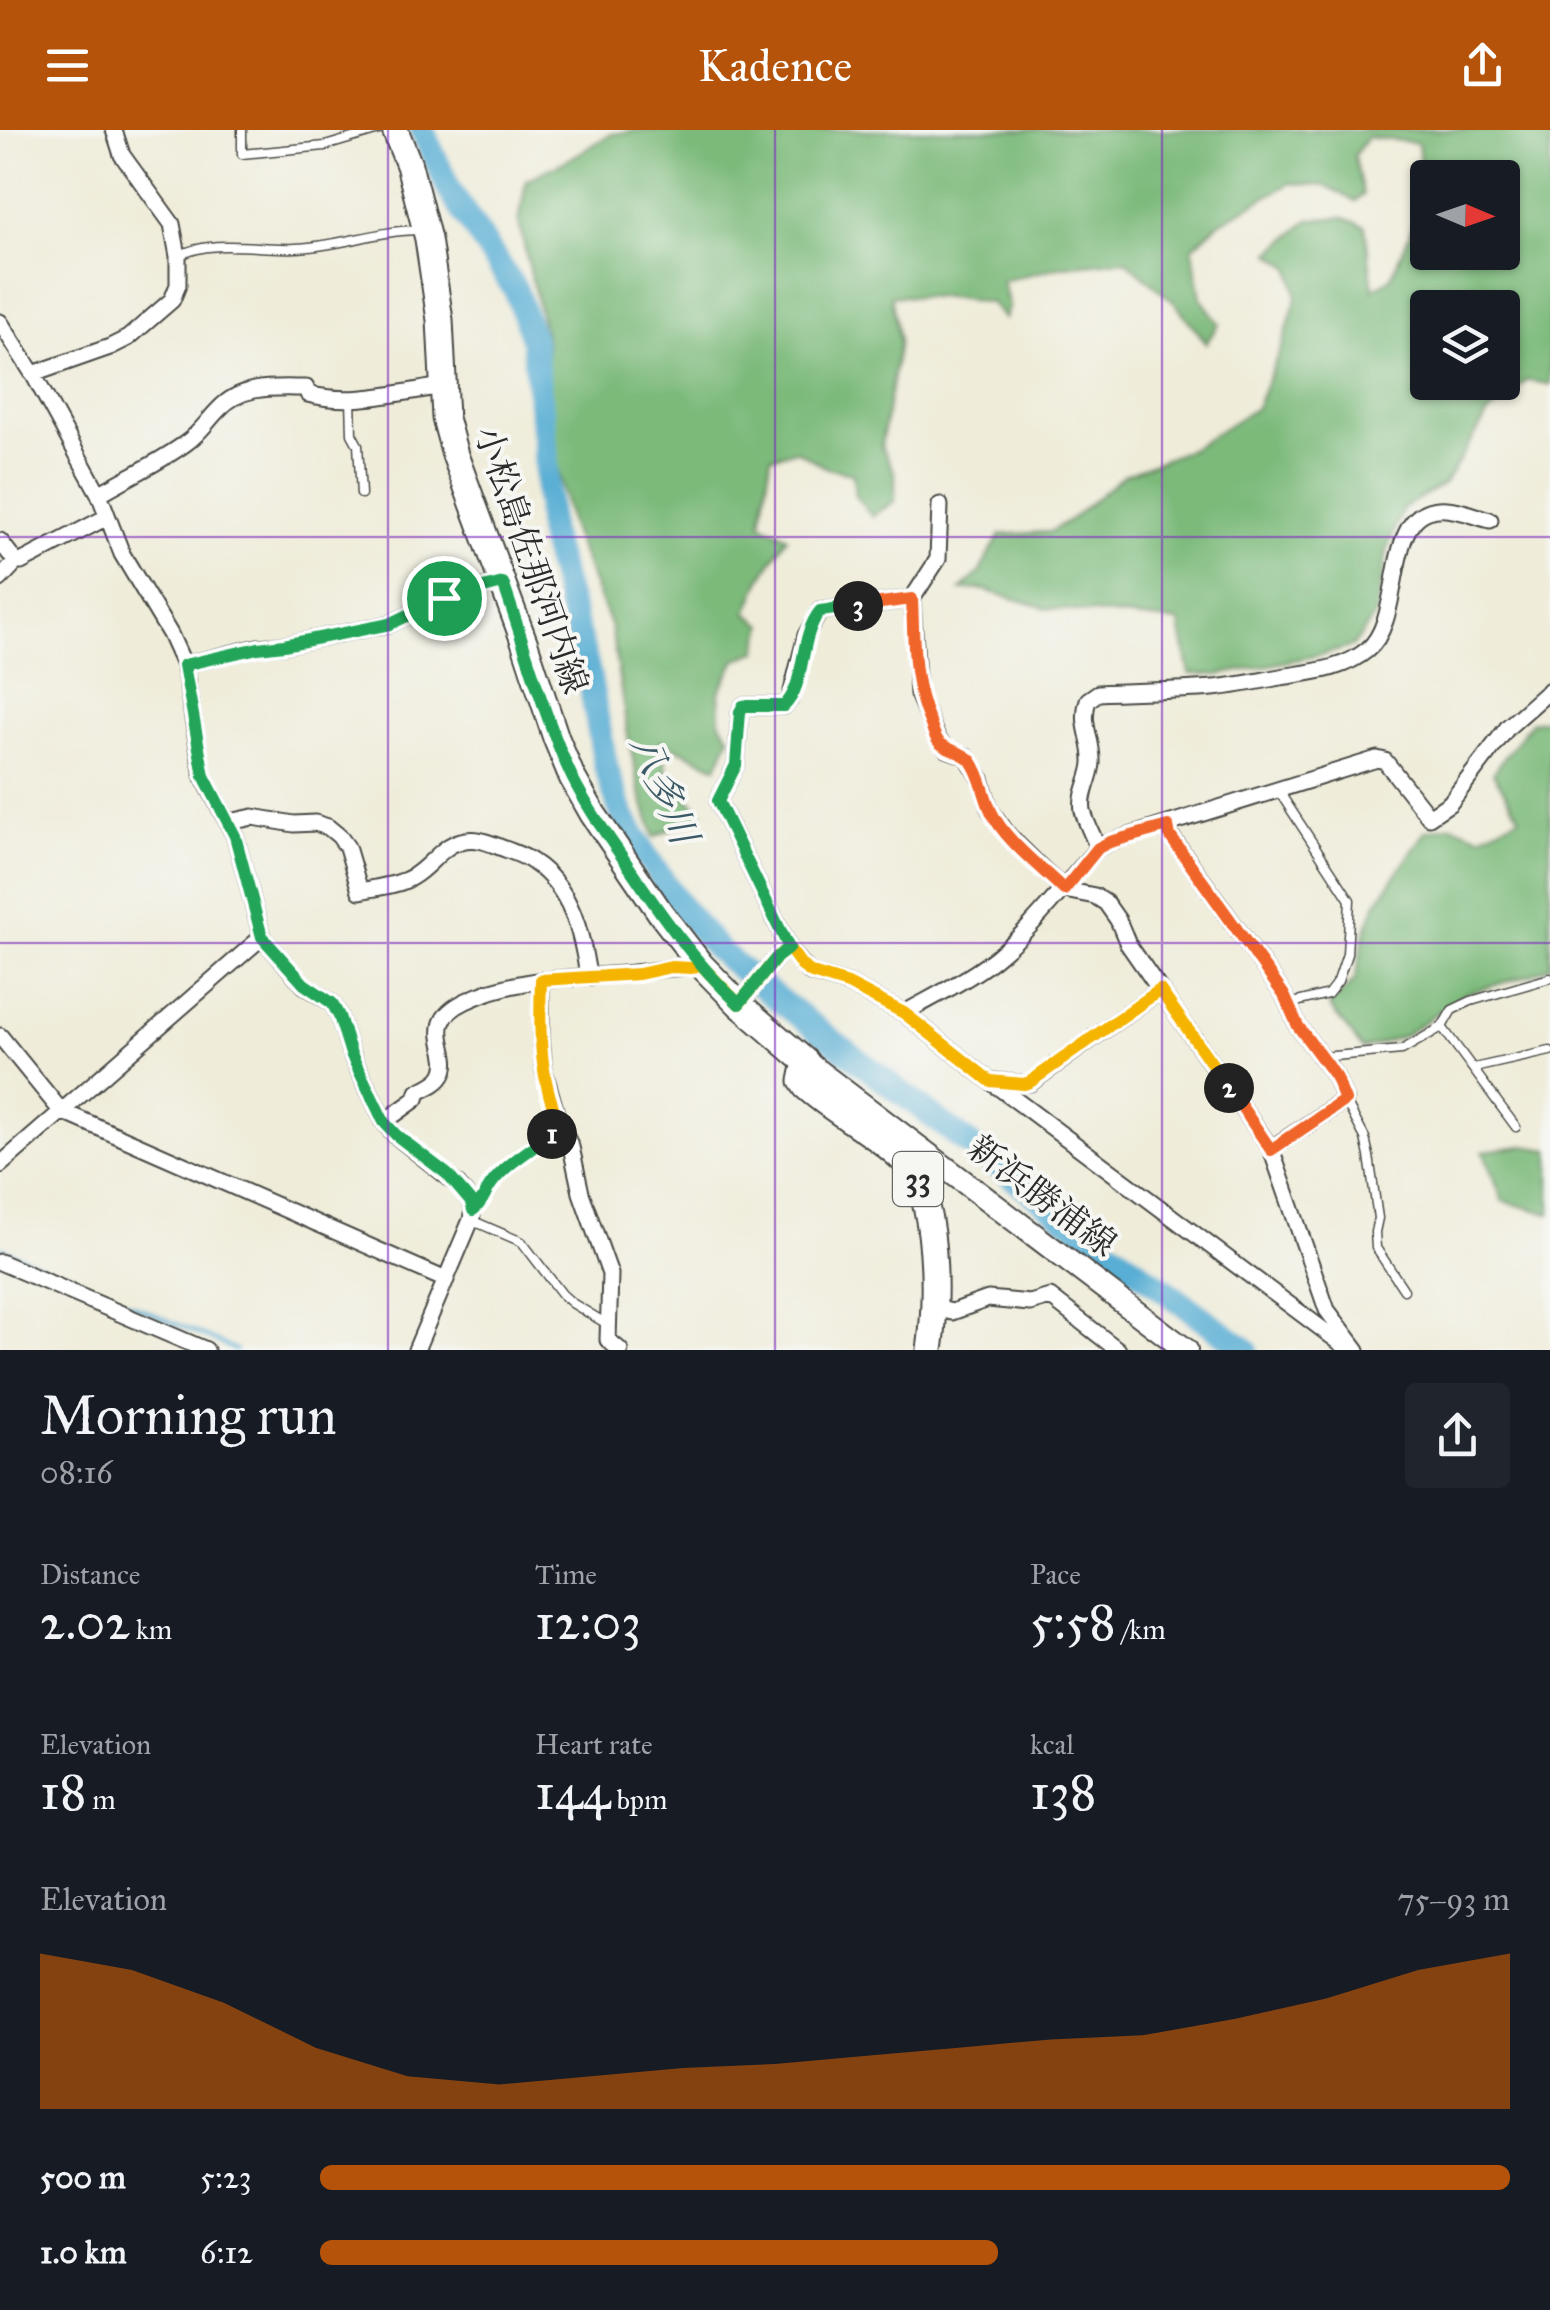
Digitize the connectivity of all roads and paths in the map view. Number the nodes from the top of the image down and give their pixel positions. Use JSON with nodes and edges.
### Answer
{"nodes":[{"id":1,"x":114,"y":130,"type":"edge"},
{"id":2,"x":242,"y":130,"type":"edge"},
{"id":3,"x":379,"y":130,"type":"edge"},
{"id":4,"x":395,"y":130,"type":"edge"},
{"id":5,"x":426,"y":230,"type":"junction"},
{"id":6,"x":178,"y":256,"type":"junction"},
{"id":7,"x":0,"y":322,"type":"edge"},
{"id":8,"x":33,"y":374,"type":"junction"},
{"id":9,"x":444,"y":386,"type":"junction"},
{"id":10,"x":351,"y":398,"type":"junction"},
{"id":11,"x":99,"y":494,"type":"junction"},
{"id":12,"x":361,"y":494,"type":"dead end"},
{"id":13,"x":940,"y":506,"type":"dead end"},
{"id":14,"x":107,"y":517,"type":"junction"},
{"id":15,"x":1490,"y":520,"type":"dead end"},
{"id":16,"x":0,"y":541,"type":"edge"},
{"id":17,"x":16,"y":562,"type":"junction"},
{"id":18,"x":0,"y":579,"type":"edge"},
{"id":19,"x":503,"y":583,"type":"junction"},
{"id":20,"x":912,"y":599,"type":"junction"},
{"id":21,"x":184,"y":665,"type":"junction"},
{"id":22,"x":1547,"y":698,"type":"edge"},
{"id":23,"x":1278,"y":790,"type":"junction"},
{"id":24,"x":230,"y":822,"type":"junction"},
{"id":25,"x":1168,"y":826,"type":"junction"},
{"id":26,"x":1098,"y":848,"type":"junction"},
{"id":27,"x":1064,"y":890,"type":"junction"},
{"id":28,"x":262,"y":937,"type":"junction"},
{"id":29,"x":783,"y":952,"type":"junction"},
{"id":30,"x":700,"y":964,"type":"junction"},
{"id":31,"x":588,"y":976,"type":"junction"},
{"id":32,"x":1550,"y":978,"type":"edge"},
{"id":33,"x":541,"y":980,"type":"junction"},
{"id":34,"x":1160,"y":990,"type":"junction"},
{"id":35,"x":742,"y":1001,"type":"junction"},
{"id":36,"x":1289,"y":1004,"type":"junction"},
{"id":37,"x":904,"y":1013,"type":"junction"},
{"id":38,"x":1442,"y":1027,"type":"junction"},
{"id":39,"x":0,"y":1036,"type":"edge"},
{"id":40,"x":1550,"y":1051,"type":"edge"},
{"id":41,"x":1322,"y":1056,"type":"junction"},
{"id":42,"x":806,"y":1062,"type":"junction"},
{"id":43,"x":1474,"y":1068,"type":"junction"},
{"id":44,"x":990,"y":1081,"type":"junction"},
{"id":45,"x":1345,"y":1100,"type":"junction"},
{"id":46,"x":61,"y":1111,"type":"junction"},
{"id":47,"x":384,"y":1122,"type":"junction"},
{"id":48,"x":1516,"y":1127,"type":"dead end"},
{"id":49,"x":562,"y":1128,"type":"junction"},
{"id":50,"x":1271,"y":1150,"type":"junction"},
{"id":51,"x":0,"y":1165,"type":"edge"},
{"id":52,"x":472,"y":1215,"type":"junction"},
{"id":53,"x":0,"y":1262,"type":"edge"},
{"id":54,"x":446,"y":1280,"type":"junction"},
{"id":55,"x":1404,"y":1290,"type":"dead end"},
{"id":56,"x":935,"y":1308,"type":"junction"},
{"id":57,"x":608,"y":1324,"type":"junction"},
{"id":58,"x":206,"y":1350,"type":"edge"},
{"id":59,"x":416,"y":1350,"type":"edge"},
{"id":60,"x":620,"y":1350,"type":"edge"},
{"id":61,"x":930,"y":1350,"type":"edge"},
{"id":62,"x":1118,"y":1350,"type":"edge"},
{"id":63,"x":1186,"y":1350,"type":"edge"},
{"id":64,"x":1354,"y":1350,"type":"edge"}],
"edges":[{"from":1,"to":6,"type":"street"},
{"from":2,"to":3,"type":"lane"},
{"from":4,"to":5,"type":"main road","name":"小松島佐那河内線","number":"33"},
{"from":5,"to":6,"type":"lane"},
{"from":5,"to":9,"type":"main road","name":"小松島佐那河内線","number":"33"},
{"from":6,"to":8,"type":"street"},
{"from":7,"to":8,"type":"street"},
{"from":8,"to":11,"type":"street"},
{"from":9,"to":10,"type":"street"},
{"from":9,"to":19,"type":"main road","name":"小松島佐那河内線","number":"33"},
{"from":10,"to":11,"type":"street"},
{"from":10,"to":12,"type":"lane"},
{"from":11,"to":14,"type":"street"},
{"from":13,"to":20,"type":"street"},
{"from":14,"to":17,"type":"street"},
{"from":14,"to":21,"type":"street"},
{"from":15,"to":26,"type":"street"},
{"from":16,"to":17,"type":"street"},
{"from":17,"to":18,"type":"street"},
{"from":19,"to":21,"type":"street"},
{"from":19,"to":30,"type":"main road","name":"小松島佐那河内線","number":"33"},
{"from":20,"to":27,"type":"street"},
{"from":20,"to":29,"type":"street"},
{"from":21,"to":24,"type":"street"},
{"from":22,"to":23,"type":"street"},
{"from":23,"to":25,"type":"street"},
{"from":23,"to":36,"type":"lane"},
{"from":24,"to":28,"type":"street"},
{"from":24,"to":31,"type":"street"},
{"from":25,"to":26,"type":"street"},
{"from":25,"to":36,"type":"street"},
{"from":26,"to":27,"type":"street"},
{"from":27,"to":34,"type":"street"},
{"from":27,"to":37,"type":"street"},
{"from":28,"to":46,"type":"street"},
{"from":28,"to":47,"type":"street"},
{"from":29,"to":35,"type":"street"},
{"from":29,"to":37,"type":"street"},
{"from":30,"to":31,"type":"street"},
{"from":30,"to":35,"type":"main road","name":"小松島佐那河内線","number":"33"},
{"from":31,"to":33,"type":"street"},
{"from":32,"to":38,"type":"lane"},
{"from":33,"to":47,"type":"street"},
{"from":33,"to":49,"type":"street"},
{"from":34,"to":44,"type":"street"},
{"from":34,"to":50,"type":"street"},
{"from":35,"to":42,"type":"main road","name":"小松島佐那河内線","number":"33"},
{"from":36,"to":41,"type":"street"},
{"from":37,"to":44,"type":"street"},
{"from":38,"to":41,"type":"lane"},
{"from":38,"to":43,"type":"lane"},
{"from":39,"to":46,"type":"street"},
{"from":40,"to":43,"type":"lane"},
{"from":41,"to":45,"type":"street"},
{"from":42,"to":56,"type":"main road","name":"小松島佐那河内線","number":"33"},
{"from":42,"to":63,"type":"main road","name":"新浜勝浦線"},
{"from":43,"to":48,"type":"lane"},
{"from":44,"to":64,"type":"street"},
{"from":45,"to":50,"type":"street"},
{"from":45,"to":55,"type":"lane"},
{"from":46,"to":51,"type":"street"},
{"from":46,"to":54,"type":"street"},
{"from":47,"to":52,"type":"street"},
{"from":49,"to":52,"type":"lane"},
{"from":49,"to":57,"type":"street"},
{"from":50,"to":64,"type":"street"},
{"from":52,"to":54,"type":"street"},
{"from":52,"to":57,"type":"lane"},
{"from":53,"to":58,"type":"street"},
{"from":54,"to":59,"type":"street"},
{"from":56,"to":61,"type":"main road","name":"小松島佐那河内線","number":"33"},
{"from":56,"to":62,"type":"street"},
{"from":57,"to":60,"type":"street"}]}
